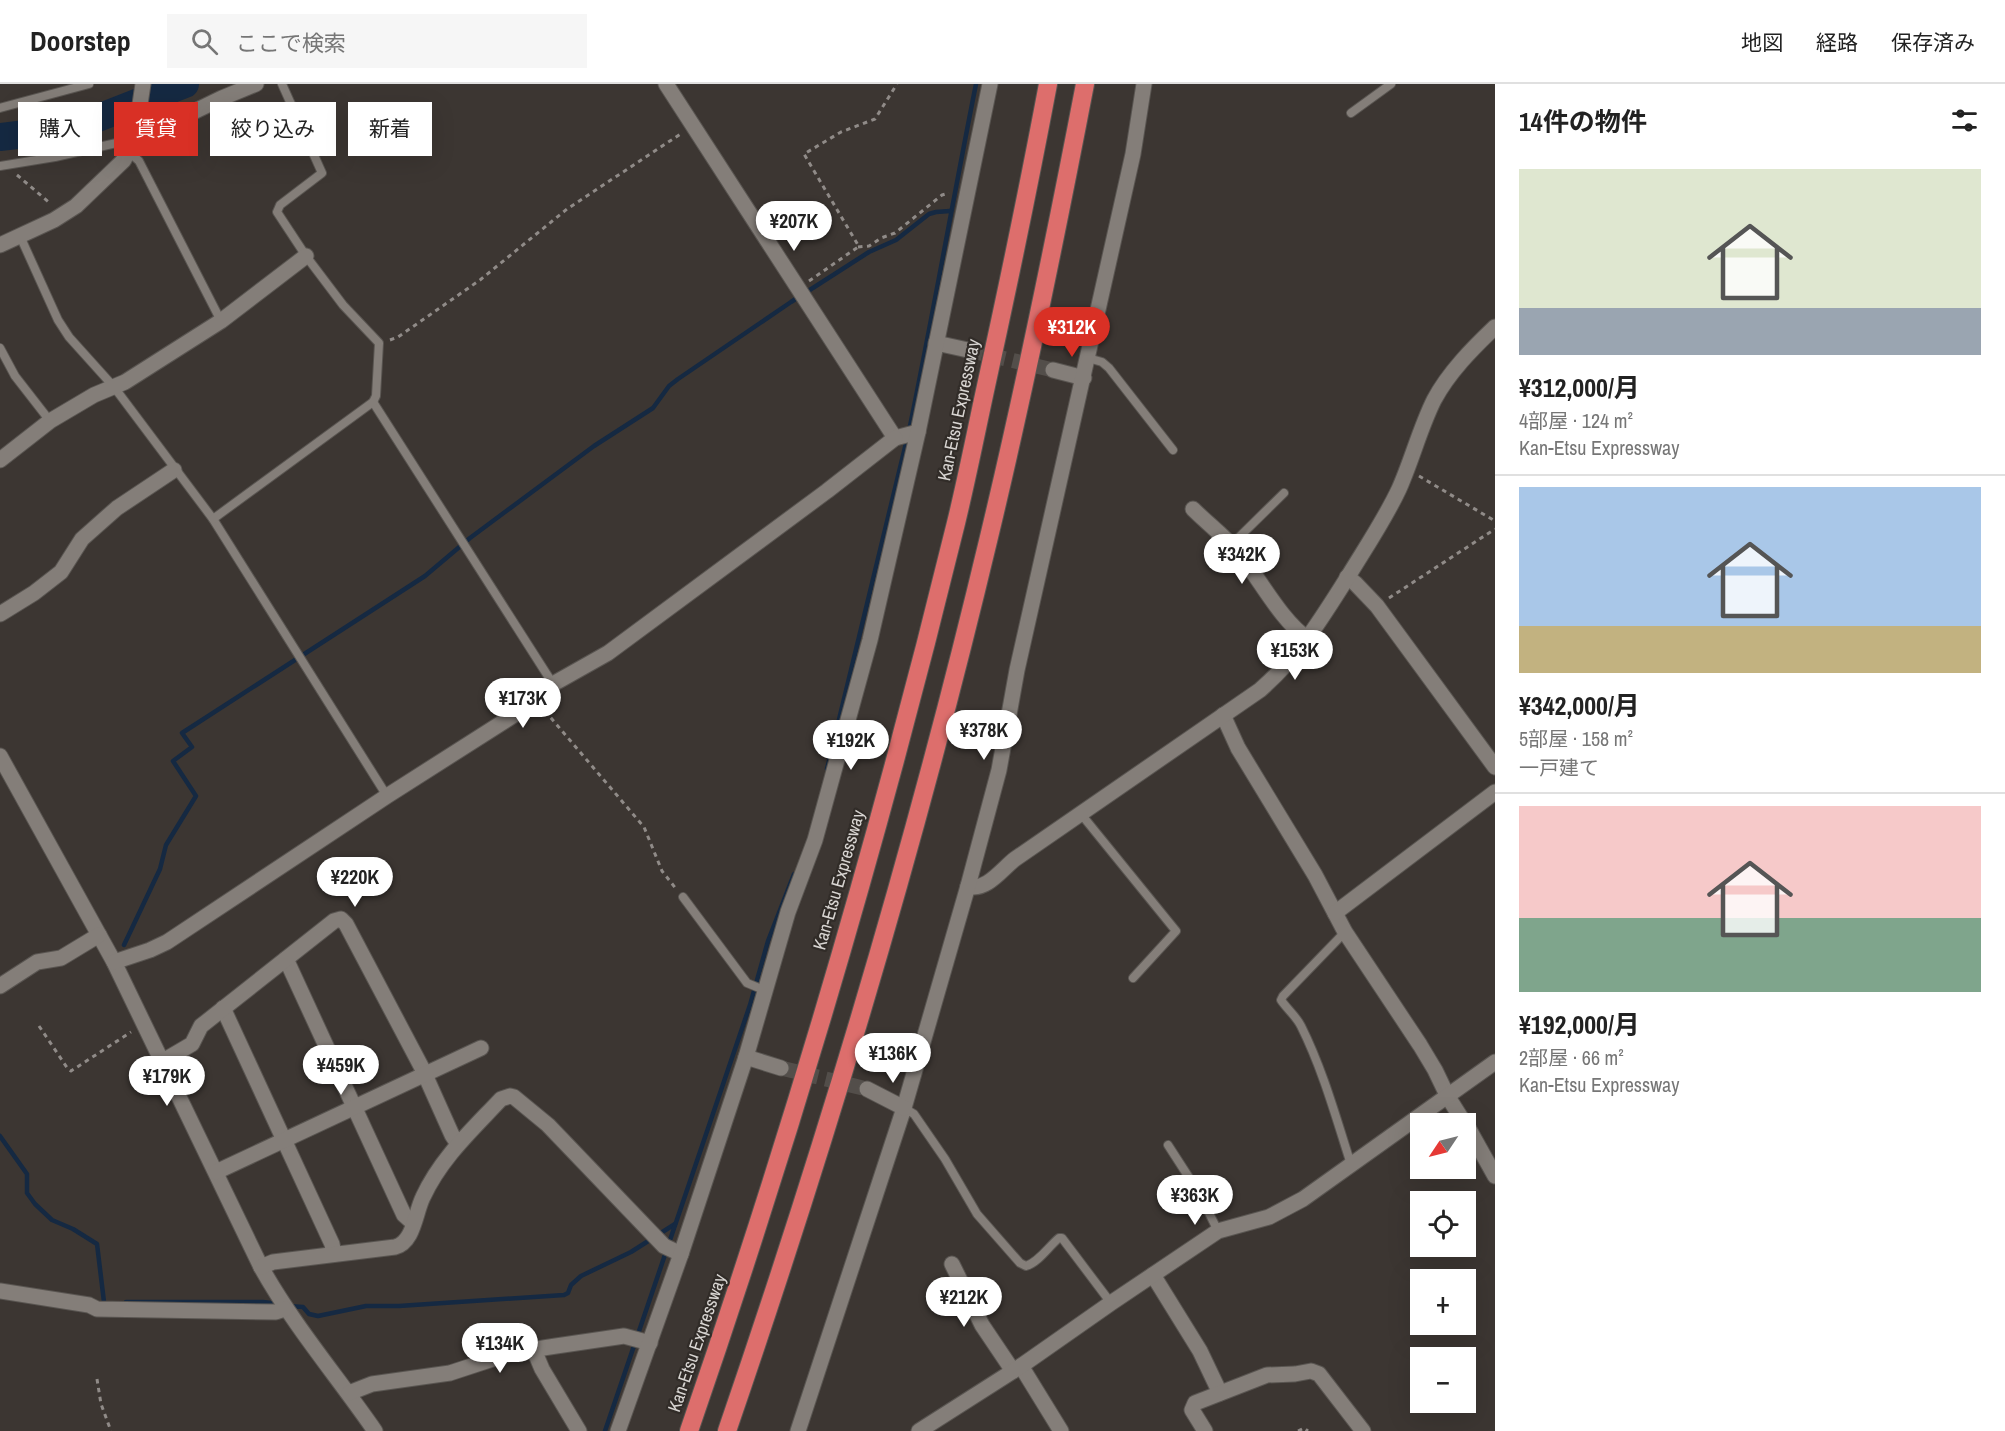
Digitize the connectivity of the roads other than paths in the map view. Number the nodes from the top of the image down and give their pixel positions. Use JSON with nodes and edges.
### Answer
{"nodes":[{"id":1,"x":89,"y":84,"type":"edge"},
{"id":2,"x":143,"y":84,"type":"edge"},
{"id":3,"x":256,"y":84,"type":"edge"},
{"id":4,"x":282,"y":84,"type":"edge"},
{"id":5,"x":990,"y":84,"type":"edge"},
{"id":6,"x":1048,"y":84,"type":"edge"},
{"id":7,"x":1085,"y":84,"type":"edge"},
{"id":8,"x":1144,"y":84,"type":"edge"},
{"id":9,"x":1391,"y":84,"type":"edge"},
{"id":10,"x":670,"y":85,"type":"edge"},
{"id":11,"x":140,"y":102,"type":"edge"},
{"id":12,"x":0,"y":108,"type":"edge"},
{"id":13,"x":198,"y":110,"type":"edge"},
{"id":14,"x":1352,"y":113,"type":"dead end"},
{"id":15,"x":114,"y":143,"type":"edge"},
{"id":16,"x":126,"y":156,"type":"edge"},
{"id":17,"x":133,"y":156,"type":"edge"},
{"id":18,"x":4,"y":166,"type":"edge"},
{"id":19,"x":20,"y":236,"type":"junction"},
{"id":20,"x":0,"y":245,"type":"edge"},
{"id":21,"x":306,"y":256,"type":"junction"},
{"id":22,"x":221,"y":321,"type":"junction"},
{"id":23,"x":1495,"y":327,"type":"edge"},
{"id":24,"x":936,"y":342,"type":"junction"},
{"id":25,"x":0,"y":348,"type":"edge"},
{"id":26,"x":968,"y":350,"type":"tunnel mouth"},
{"id":27,"x":1088,"y":357,"type":"junction"},
{"id":28,"x":1053,"y":370,"type":"tunnel mouth"},
{"id":29,"x":1084,"y":378,"type":"junction"},
{"id":30,"x":114,"y":387,"type":"junction"},
{"id":31,"x":373,"y":402,"type":"junction"},
{"id":32,"x":50,"y":421,"type":"junction"},
{"id":33,"x":918,"y":432,"type":"junction"},
{"id":34,"x":895,"y":438,"type":"junction"},
{"id":35,"x":1173,"y":450,"type":"dead end"},
{"id":36,"x":0,"y":460,"type":"edge"},
{"id":37,"x":174,"y":470,"type":"junction"},
{"id":38,"x":1284,"y":494,"type":"dead end"},
{"id":39,"x":1193,"y":509,"type":"dead end"},
{"id":40,"x":213,"y":519,"type":"junction"},
{"id":41,"x":1231,"y":545,"type":"junction"},
{"id":42,"x":1347,"y":577,"type":"junction"},
{"id":43,"x":0,"y":614,"type":"edge"},
{"id":44,"x":1308,"y":639,"type":"junction"},
{"id":45,"x":553,"y":684,"type":"junction"},
{"id":46,"x":1222,"y":715,"type":"junction"},
{"id":47,"x":0,"y":756,"type":"edge"},
{"id":48,"x":1495,"y":767,"type":"edge"},
{"id":49,"x":1495,"y":792,"type":"edge"},
{"id":50,"x":387,"y":796,"type":"junction"},
{"id":51,"x":1081,"y":813,"type":"junction"},
{"id":52,"x":968,"y":886,"type":"junction"},
{"id":53,"x":683,"y":897,"type":"road end"},
{"id":54,"x":1335,"y":912,"type":"junction"},
{"id":55,"x":1345,"y":932,"type":"junction"},
{"id":56,"x":99,"y":935,"type":"junction"},
{"id":57,"x":286,"y":959,"type":"junction"},
{"id":58,"x":114,"y":962,"type":"junction"},
{"id":59,"x":1133,"y":978,"type":"dead end"},
{"id":60,"x":0,"y":986,"type":"edge"},
{"id":61,"x":764,"y":990,"type":"junction"},
{"id":62,"x":223,"y":1008,"type":"junction"},
{"id":63,"x":481,"y":1048,"type":"dead end"},
{"id":64,"x":746,"y":1057,"type":"junction"},
{"id":65,"x":163,"y":1061,"type":"junction"},
{"id":66,"x":1495,"y":1062,"type":"edge"},
{"id":67,"x":781,"y":1068,"type":"tunnel mouth"},
{"id":68,"x":425,"y":1075,"type":"junction"},
{"id":69,"x":867,"y":1089,"type":"tunnel mouth"},
{"id":70,"x":1448,"y":1096,"type":"junction"},
{"id":71,"x":356,"y":1107,"type":"junction"},
{"id":72,"x":904,"y":1108,"type":"junction"},
{"id":73,"x":1458,"y":1113,"type":"edge"},
{"id":74,"x":284,"y":1139,"type":"junction"},
{"id":75,"x":1476,"y":1143,"type":"edge"},
{"id":76,"x":458,"y":1144,"type":"junction"},
{"id":77,"x":1168,"y":1145,"type":"dead end"},
{"id":78,"x":1352,"y":1164,"type":"junction"},
{"id":79,"x":216,"y":1172,"type":"junction"},
{"id":80,"x":1495,"y":1176,"type":"edge"},
{"id":81,"x":413,"y":1222,"type":"junction"},
{"id":82,"x":1218,"y":1231,"type":"junction"},
{"id":83,"x":334,"y":1254,"type":"junction"},
{"id":84,"x":681,"y":1254,"type":"junction"},
{"id":85,"x":951,"y":1264,"type":"dead end"},
{"id":86,"x":261,"y":1267,"type":"junction"},
{"id":87,"x":1153,"y":1275,"type":"junction"},
{"id":88,"x":0,"y":1291,"type":"edge"},
{"id":89,"x":1111,"y":1303,"type":"junction"},
{"id":90,"x":285,"y":1310,"type":"junction"},
{"id":91,"x":650,"y":1343,"type":"junction"},
{"id":92,"x":534,"y":1350,"type":"junction"},
{"id":93,"x":1017,"y":1369,"type":"junction"},
{"id":94,"x":349,"y":1393,"type":"junction"},
{"id":95,"x":1220,"y":1393,"type":"junction"},
{"id":96,"x":375,"y":1431,"type":"edge"},
{"id":97,"x":579,"y":1431,"type":"edge"},
{"id":98,"x":618,"y":1431,"type":"edge"},
{"id":99,"x":689,"y":1431,"type":"edge"},
{"id":100,"x":727,"y":1431,"type":"edge"},
{"id":101,"x":798,"y":1431,"type":"edge"},
{"id":102,"x":919,"y":1431,"type":"edge"},
{"id":103,"x":1061,"y":1431,"type":"edge"},
{"id":104,"x":1204,"y":1431,"type":"edge"},
{"id":105,"x":1363,"y":1431,"type":"edge"}],
"edges":[{"from":1,"to":12,"type":"lane"},
{"from":2,"to":11,"type":"street"},
{"from":3,"to":13,"type":"street"},
{"from":4,"to":21,"type":"lane"},
{"from":5,"to":24,"type":"street"},
{"from":6,"to":99,"type":"highway","name":"Kan-Etsu Expressway"},
{"from":7,"to":100,"type":"highway"},
{"from":8,"to":27,"type":"street"},
{"from":9,"to":14,"type":"lane"},
{"from":10,"to":34,"type":"street"},
{"from":15,"to":18,"type":"lane"},
{"from":16,"to":19,"type":"street"},
{"from":17,"to":22,"type":"lane"},
{"from":19,"to":20,"type":"street"},
{"from":19,"to":30,"type":"lane"},
{"from":21,"to":22,"type":"street"},
{"from":21,"to":31,"type":"lane"},
{"from":22,"to":30,"type":"street"},
{"from":23,"to":42,"type":"street"},
{"from":24,"to":26,"type":"street"},
{"from":24,"to":33,"type":"street"},
{"from":25,"to":32,"type":"lane"},
{"from":27,"to":29,"type":"street"},
{"from":27,"to":35,"type":"lane"},
{"from":28,"to":29,"type":"street"},
{"from":29,"to":52,"type":"street"},
{"from":30,"to":32,"type":"street"},
{"from":30,"to":37,"type":"lane"},
{"from":31,"to":40,"type":"lane"},
{"from":31,"to":45,"type":"lane"},
{"from":32,"to":36,"type":"street"},
{"from":33,"to":34,"type":"street"},
{"from":33,"to":61,"type":"street"},
{"from":34,"to":45,"type":"street"},
{"from":37,"to":40,"type":"lane"},
{"from":37,"to":43,"type":"street"},
{"from":38,"to":41,"type":"lane"},
{"from":39,"to":41,"type":"street"},
{"from":40,"to":50,"type":"lane"},
{"from":41,"to":44,"type":"street"},
{"from":42,"to":44,"type":"street"},
{"from":42,"to":48,"type":"street"},
{"from":44,"to":46,"type":"street"},
{"from":45,"to":50,"type":"street"},
{"from":46,"to":51,"type":"street"},
{"from":46,"to":54,"type":"street"},
{"from":47,"to":56,"type":"street"},
{"from":49,"to":54,"type":"street"},
{"from":50,"to":58,"type":"street"},
{"from":51,"to":52,"type":"street"},
{"from":51,"to":59,"type":"lane"},
{"from":52,"to":72,"type":"street"},
{"from":53,"to":61,"type":"lane"},
{"from":54,"to":55,"type":"street"},
{"from":55,"to":70,"type":"street"},
{"from":55,"to":78,"type":"lane"},
{"from":56,"to":58,"type":"street"},
{"from":56,"to":60,"type":"street"},
{"from":57,"to":62,"type":"street"},
{"from":57,"to":68,"type":"street"},
{"from":57,"to":71,"type":"street"},
{"from":58,"to":65,"type":"street"},
{"from":61,"to":64,"type":"street"},
{"from":62,"to":65,"type":"street"},
{"from":62,"to":74,"type":"street"},
{"from":63,"to":68,"type":"street"},
{"from":64,"to":67,"type":"street"},
{"from":64,"to":84,"type":"street"},
{"from":65,"to":79,"type":"street"},
{"from":66,"to":70,"type":"street"},
{"from":68,"to":71,"type":"street"},
{"from":68,"to":76,"type":"street"},
{"from":69,"to":72,"type":"street"},
{"from":70,"to":73,"type":"street"},
{"from":70,"to":78,"type":"street"},
{"from":71,"to":74,"type":"street"},
{"from":71,"to":81,"type":"street"},
{"from":72,"to":89,"type":"lane"},
{"from":72,"to":101,"type":"street"},
{"from":74,"to":79,"type":"street"},
{"from":74,"to":83,"type":"street"},
{"from":75,"to":80,"type":"street"},
{"from":76,"to":81,"type":"street"},
{"from":76,"to":84,"type":"street"},
{"from":77,"to":82,"type":"lane"},
{"from":78,"to":82,"type":"street"},
{"from":79,"to":86,"type":"street"},
{"from":81,"to":83,"type":"street"},
{"from":82,"to":87,"type":"street"},
{"from":83,"to":86,"type":"street"},
{"from":84,"to":91,"type":"street"},
{"from":85,"to":93,"type":"street"},
{"from":86,"to":90,"type":"street"},
{"from":87,"to":89,"type":"street"},
{"from":87,"to":95,"type":"street"},
{"from":88,"to":90,"type":"street"},
{"from":89,"to":93,"type":"street"},
{"from":90,"to":94,"type":"street"},
{"from":91,"to":92,"type":"street"},
{"from":91,"to":98,"type":"street"},
{"from":92,"to":94,"type":"street"},
{"from":92,"to":97,"type":"street"},
{"from":93,"to":102,"type":"street"},
{"from":93,"to":103,"type":"street"},
{"from":94,"to":96,"type":"street"},
{"from":95,"to":104,"type":"street"},
{"from":95,"to":105,"type":"street"}]}
